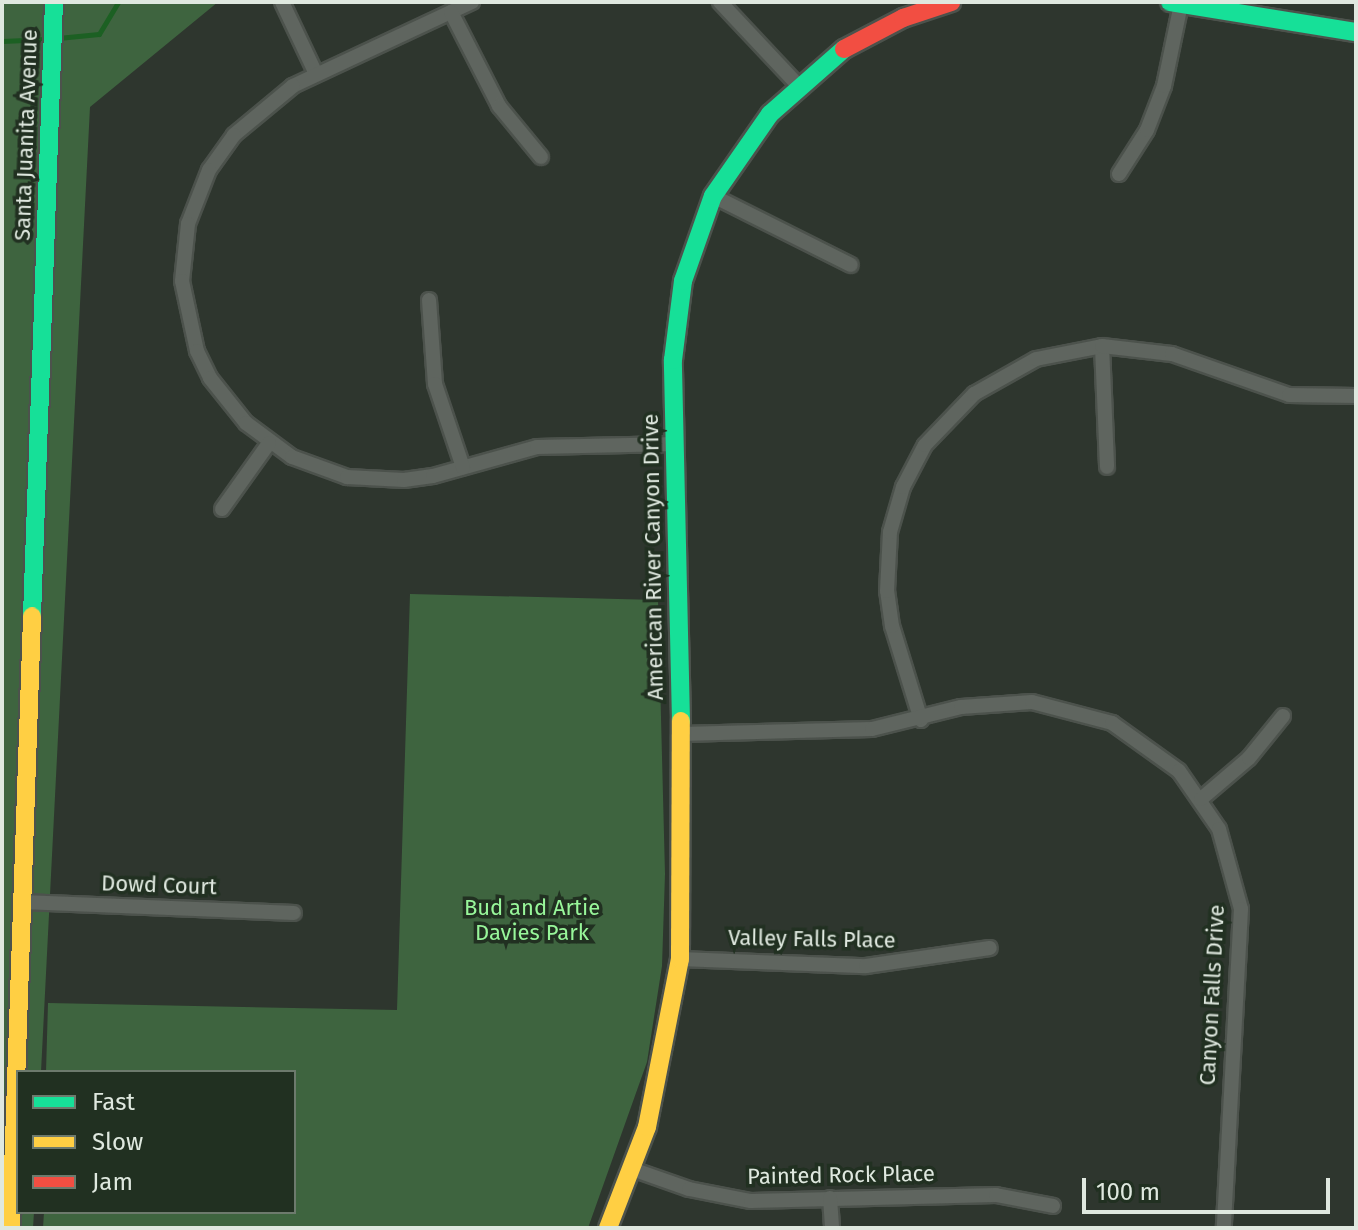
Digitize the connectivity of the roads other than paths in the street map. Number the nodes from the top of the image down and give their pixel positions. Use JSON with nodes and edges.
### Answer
{"nodes":[{"id":1,"x":282,"y":2,"type":"edge"},
{"id":2,"x":472,"y":2,"type":"edge"},
{"id":3,"x":720,"y":2,"type":"edge"},
{"id":4,"x":951,"y":2,"type":"edge"},
{"id":5,"x":1175,"y":3,"type":"edge"},
{"id":6,"x":54,"y":10,"type":"edge"},
{"id":7,"x":451,"y":12,"type":"junction"},
{"id":8,"x":1356,"y":32,"type":"edge"},
{"id":9,"x":316,"y":74,"type":"junction"},
{"id":10,"x":798,"y":85,"type":"junction"},
{"id":11,"x":541,"y":157,"type":"dead end"},
{"id":12,"x":1119,"y":174,"type":"dead end"},
{"id":13,"x":713,"y":196,"type":"junction"},
{"id":14,"x":851,"y":265,"type":"dead end"},
{"id":15,"x":429,"y":300,"type":"dead end"},
{"id":16,"x":1102,"y":346,"type":"junction"},
{"id":17,"x":1356,"y":396,"type":"edge"},
{"id":18,"x":269,"y":443,"type":"junction"},
{"id":19,"x":675,"y":444,"type":"junction"},
{"id":20,"x":463,"y":467,"type":"junction"},
{"id":21,"x":1107,"y":467,"type":"dead end"},
{"id":22,"x":222,"y":509,"type":"dead end"},
{"id":23,"x":1283,"y":716,"type":"dead end"},
{"id":24,"x":921,"y":720,"type":"junction"},
{"id":25,"x":681,"y":734,"type":"junction"},
{"id":26,"x":1201,"y":799,"type":"junction"},
{"id":27,"x":23,"y":902,"type":"junction"},
{"id":28,"x":294,"y":913,"type":"dead end"},
{"id":29,"x":990,"y":948,"type":"dead end"},
{"id":30,"x":680,"y":959,"type":"junction"},
{"id":31,"x":17,"y":1070,"type":"edge"},
{"id":32,"x":16,"y":1092,"type":"edge"},
{"id":33,"x":632,"y":1169,"type":"junction"},
{"id":34,"x":830,"y":1198,"type":"junction"},
{"id":35,"x":1053,"y":1206,"type":"dead end"},
{"id":36,"x":11,"y":1228,"type":"edge"},
{"id":37,"x":608,"y":1228,"type":"edge"},
{"id":38,"x":832,"y":1228,"type":"edge"},
{"id":39,"x":1224,"y":1228,"type":"edge"}],
"edges":[{"from":1,"to":9,"type":"street"},
{"from":2,"to":7,"type":"street"},
{"from":3,"to":10,"type":"street"},
{"from":4,"to":10,"type":"street","name":"American River Canyon Drive"},
{"from":5,"to":8,"type":"street"},
{"from":5,"to":12,"type":"street"},
{"from":6,"to":27,"type":"street","name":"Santa Juanita Avenue"},
{"from":7,"to":9,"type":"street"},
{"from":7,"to":11,"type":"street"},
{"from":9,"to":18,"type":"street"},
{"from":10,"to":13,"type":"street","name":"American River Canyon Drive"},
{"from":13,"to":14,"type":"street"},
{"from":13,"to":19,"type":"street","name":"American River Canyon Drive"},
{"from":15,"to":20,"type":"street"},
{"from":16,"to":17,"type":"street"},
{"from":16,"to":21,"type":"street"},
{"from":16,"to":24,"type":"street"},
{"from":18,"to":20,"type":"street"},
{"from":18,"to":22,"type":"street"},
{"from":19,"to":20,"type":"street"},
{"from":19,"to":25,"type":"street","name":"American River Canyon Drive"},
{"from":23,"to":26,"type":"street"},
{"from":24,"to":25,"type":"street","name":"Canyon Falls Drive"},
{"from":24,"to":26,"type":"street","name":"Canyon Falls Drive"},
{"from":25,"to":30,"type":"street","name":"American River Canyon Drive"},
{"from":26,"to":39,"type":"street","name":"Canyon Falls Drive"},
{"from":27,"to":28,"type":"street","name":"Dowd Court"},
{"from":27,"to":31,"type":"street","name":"Santa Juanita Avenue"},
{"from":29,"to":30,"type":"street","name":"Valley Falls Place"},
{"from":30,"to":33,"type":"street","name":"American River Canyon Drive"},
{"from":32,"to":36,"type":"street","name":"Santa Juanita Avenue"},
{"from":33,"to":34,"type":"street","name":"Painted Rock Place"},
{"from":33,"to":37,"type":"street","name":"American River Canyon Drive"},
{"from":34,"to":35,"type":"street","name":"Painted Rock Place"},
{"from":34,"to":38,"type":"street"}]}
